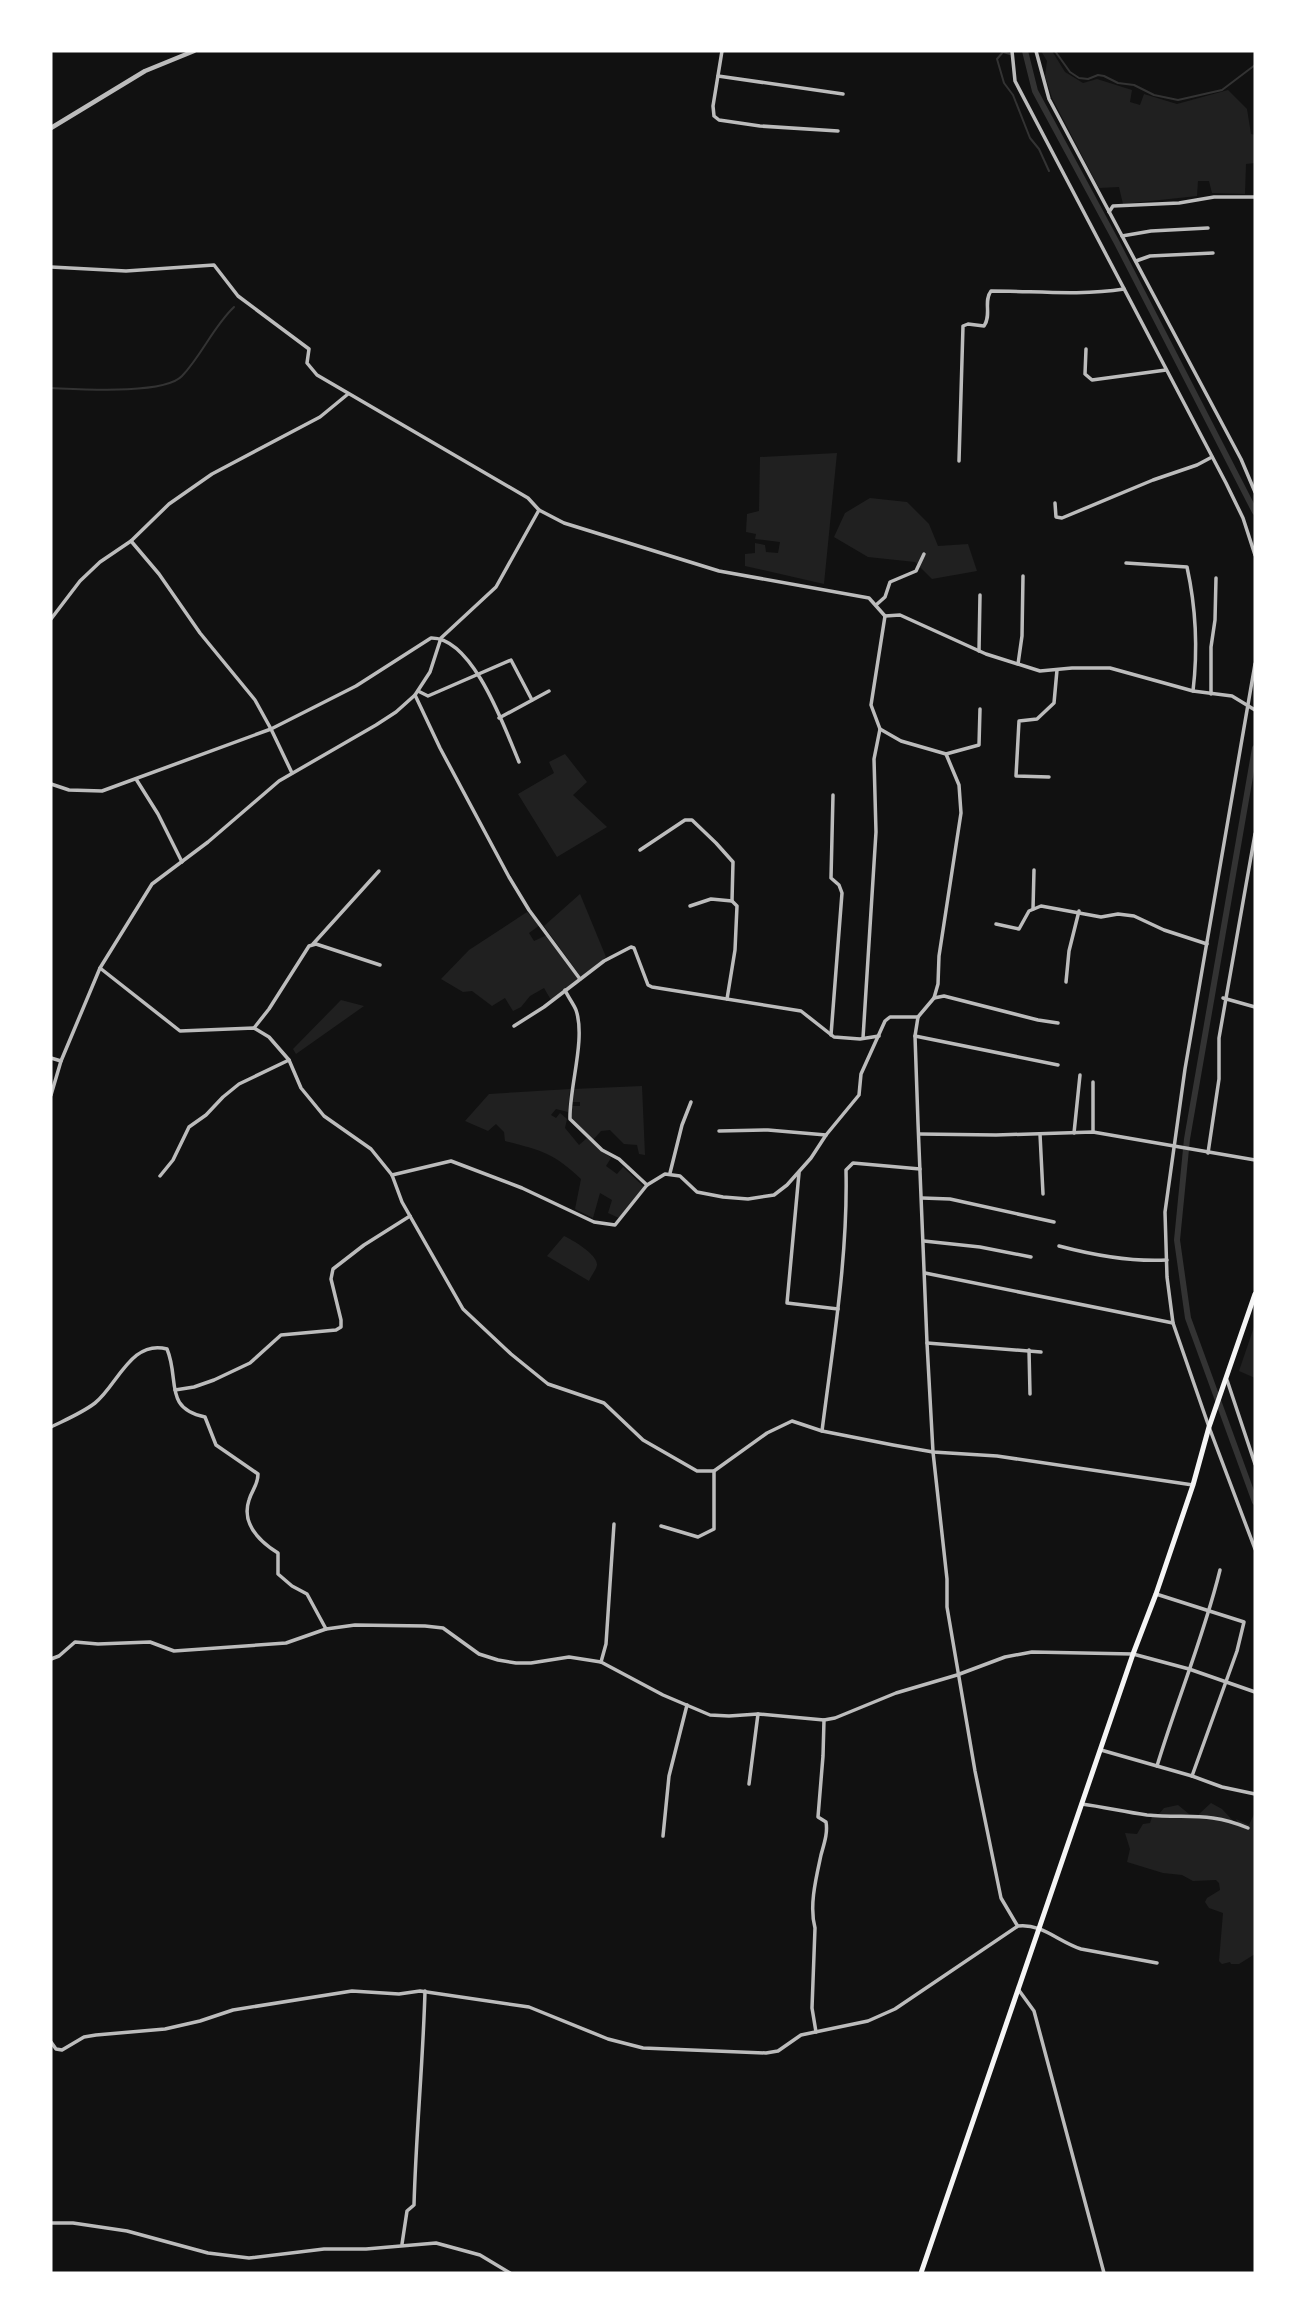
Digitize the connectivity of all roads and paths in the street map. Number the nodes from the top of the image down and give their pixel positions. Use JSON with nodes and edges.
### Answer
{"nodes":[{"id":1,"x":194,"y":51,"type":"edge"},
{"id":2,"x":722,"y":51,"type":"edge"},
{"id":3,"x":1012,"y":51,"type":"edge"},
{"id":4,"x":1036,"y":51,"type":"edge"},
{"id":5,"x":718,"y":76,"type":"junction"},
{"id":6,"x":843,"y":94,"type":"dead end"},
{"id":7,"x":51,"y":128,"type":"edge"},
{"id":8,"x":838,"y":131,"type":"dead end"},
{"id":9,"x":1255,"y":197,"type":"edge"},
{"id":10,"x":1109,"y":212,"type":"junction"},
{"id":11,"x":1208,"y":228,"type":"dead end"},
{"id":12,"x":1122,"y":236,"type":"junction"},
{"id":13,"x":1213,"y":253,"type":"dead end"},
{"id":14,"x":1136,"y":261,"type":"junction"},
{"id":15,"x":51,"y":267,"type":"edge"},
{"id":16,"x":1124,"y":289,"type":"junction"},
{"id":17,"x":1086,"y":349,"type":"dead end"},
{"id":18,"x":1166,"y":370,"type":"junction"},
{"id":19,"x":348,"y":394,"type":"junction"},
{"id":20,"x":1212,"y":457,"type":"junction"},
{"id":21,"x":959,"y":461,"type":"dead end"},
{"id":22,"x":1255,"y":492,"type":"edge"},
{"id":23,"x":1055,"y":503,"type":"dead end"},
{"id":24,"x":539,"y":510,"type":"junction"},
{"id":25,"x":131,"y":541,"type":"junction"},
{"id":26,"x":925,"y":554,"type":"dead end"},
{"id":27,"x":1255,"y":555,"type":"edge"},
{"id":28,"x":1126,"y":563,"type":"dead end"},
{"id":29,"x":1023,"y":576,"type":"dead end"},
{"id":30,"x":1216,"y":578,"type":"dead end"},
{"id":31,"x":980,"y":594,"type":"dead end"},
{"id":32,"x":876,"y":605,"type":"junction"},
{"id":33,"x":885,"y":616,"type":"junction"},
{"id":34,"x":51,"y":619,"type":"edge"},
{"id":35,"x":441,"y":638,"type":"junction"},
{"id":36,"x":979,"y":651,"type":"junction"},
{"id":37,"x":1018,"y":664,"type":"junction"},
{"id":38,"x":1255,"y":664,"type":"edge"},
{"id":39,"x":1057,"y":669,"type":"junction"},
{"id":40,"x":480,"y":675,"type":"junction"},
{"id":41,"x":549,"y":691,"type":"dead end"},
{"id":42,"x":1192,"y":691,"type":"junction"},
{"id":43,"x":416,"y":693,"type":"junction"},
{"id":44,"x":1211,"y":694,"type":"junction"},
{"id":45,"x":532,"y":700,"type":"junction"},
{"id":46,"x":1248,"y":705,"type":"junction"},
{"id":47,"x":980,"y":709,"type":"dead end"},
{"id":48,"x":1255,"y":710,"type":"edge"},
{"id":49,"x":499,"y":718,"type":"junction"},
{"id":50,"x":271,"y":729,"type":"junction"},
{"id":51,"x":880,"y":730,"type":"junction"},
{"id":52,"x":946,"y":754,"type":"junction"},
{"id":53,"x":519,"y":762,"type":"dead end"},
{"id":54,"x":292,"y":773,"type":"junction"},
{"id":55,"x":1049,"y":777,"type":"dead end"},
{"id":56,"x":135,"y":778,"type":"junction"},
{"id":57,"x":51,"y":784,"type":"edge"},
{"id":58,"x":833,"y":795,"type":"dead end"},
{"id":59,"x":1255,"y":834,"type":"edge"},
{"id":60,"x":640,"y":850,"type":"dead end"},
{"id":61,"x":182,"y":862,"type":"junction"},
{"id":62,"x":1034,"y":870,"type":"dead end"},
{"id":63,"x":380,"y":871,"type":"dead end"},
{"id":64,"x":1248,"y":884,"type":"junction"},
{"id":65,"x":1255,"y":884,"type":"edge"},
{"id":66,"x":732,"y":901,"type":"junction"},
{"id":67,"x":690,"y":905,"type":"dead end"},
{"id":68,"x":1033,"y":909,"type":"junction"},
{"id":69,"x":1079,"y":911,"type":"junction"},
{"id":70,"x":996,"y":924,"type":"dead end"},
{"id":71,"x":1207,"y":944,"type":"junction"},
{"id":72,"x":312,"y":946,"type":"junction"},
{"id":73,"x":380,"y":965,"type":"dead end"},
{"id":74,"x":100,"y":968,"type":"junction"},
{"id":75,"x":580,"y":979,"type":"junction"},
{"id":76,"x":1066,"y":982,"type":"dead end"},
{"id":77,"x":565,"y":990,"type":"junction"},
{"id":78,"x":727,"y":999,"type":"junction"},
{"id":79,"x":934,"y":999,"type":"junction"},
{"id":80,"x":1225,"y":999,"type":"junction"},
{"id":81,"x":1255,"y":1007,"type":"edge"},
{"id":82,"x":918,"y":1017,"type":"junction"},
{"id":83,"x":1058,"y":1023,"type":"dead end"},
{"id":84,"x":514,"y":1026,"type":"dead end"},
{"id":85,"x":254,"y":1028,"type":"junction"},
{"id":86,"x":831,"y":1035,"type":"junction"},
{"id":87,"x":879,"y":1036,"type":"junction"},
{"id":88,"x":915,"y":1036,"type":"junction"},
{"id":89,"x":863,"y":1038,"type":"junction"},
{"id":90,"x":51,"y":1058,"type":"edge"},
{"id":91,"x":289,"y":1060,"type":"junction"},
{"id":92,"x":61,"y":1061,"type":"junction"},
{"id":93,"x":1058,"y":1065,"type":"dead end"},
{"id":94,"x":1080,"y":1076,"type":"dead end"},
{"id":95,"x":1093,"y":1082,"type":"dead end"},
{"id":96,"x":51,"y":1095,"type":"edge"},
{"id":97,"x":691,"y":1102,"type":"dead end"},
{"id":98,"x":719,"y":1131,"type":"dead end"},
{"id":99,"x":1093,"y":1132,"type":"junction"},
{"id":100,"x":1040,"y":1133,"type":"junction"},
{"id":101,"x":1074,"y":1133,"type":"junction"},
{"id":102,"x":919,"y":1134,"type":"junction"},
{"id":103,"x":826,"y":1135,"type":"junction"},
{"id":104,"x":1176,"y":1146,"type":"junction"},
{"id":105,"x":1208,"y":1153,"type":"junction"},
{"id":106,"x":1255,"y":1160,"type":"edge"},
{"id":107,"x":920,"y":1169,"type":"junction"},
{"id":108,"x":800,"y":1171,"type":"junction"},
{"id":109,"x":670,"y":1173,"type":"junction"},
{"id":110,"x":392,"y":1175,"type":"junction"},
{"id":111,"x":160,"y":1176,"type":"dead end"},
{"id":112,"x":647,"y":1185,"type":"junction"},
{"id":113,"x":1043,"y":1194,"type":"dead end"},
{"id":114,"x":922,"y":1198,"type":"junction"},
{"id":115,"x":410,"y":1216,"type":"junction"},
{"id":116,"x":1054,"y":1222,"type":"dead end"},
{"id":117,"x":924,"y":1241,"type":"junction"},
{"id":118,"x":1059,"y":1247,"type":"dead end"},
{"id":119,"x":1031,"y":1257,"type":"dead end"},
{"id":120,"x":1167,"y":1260,"type":"junction"},
{"id":121,"x":925,"y":1273,"type":"junction"},
{"id":122,"x":1255,"y":1294,"type":"edge"},
{"id":123,"x":838,"y":1310,"type":"junction"},
{"id":124,"x":1173,"y":1323,"type":"junction"},
{"id":125,"x":927,"y":1343,"type":"junction"},
{"id":126,"x":1029,"y":1350,"type":"junction"},
{"id":127,"x":1041,"y":1352,"type":"dead end"},
{"id":128,"x":1225,"y":1382,"type":"junction"},
{"id":129,"x":175,"y":1390,"type":"junction"},
{"id":130,"x":1030,"y":1394,"type":"dead end"},
{"id":131,"x":51,"y":1427,"type":"edge"},
{"id":132,"x":1209,"y":1427,"type":"junction"},
{"id":133,"x":822,"y":1431,"type":"junction"},
{"id":134,"x":933,"y":1452,"type":"junction"},
{"id":135,"x":1255,"y":1464,"type":"edge"},
{"id":136,"x":714,"y":1471,"type":"junction"},
{"id":137,"x":1193,"y":1485,"type":"junction"},
{"id":138,"x":614,"y":1524,"type":"dead end"},
{"id":139,"x":661,"y":1526,"type":"dead end"},
{"id":140,"x":1255,"y":1549,"type":"edge"},
{"id":141,"x":1220,"y":1570,"type":"dead end"},
{"id":142,"x":1156,"y":1594,"type":"junction"},
{"id":143,"x":1210,"y":1611,"type":"junction"},
{"id":144,"x":326,"y":1629,"type":"junction"},
{"id":145,"x":1133,"y":1654,"type":"junction"},
{"id":146,"x":51,"y":1659,"type":"edge"},
{"id":147,"x":601,"y":1662,"type":"junction"},
{"id":148,"x":1189,"y":1669,"type":"junction"},
{"id":149,"x":957,"y":1675,"type":"junction"},
{"id":150,"x":1224,"y":1681,"type":"junction"},
{"id":151,"x":1255,"y":1692,"type":"edge"},
{"id":152,"x":687,"y":1705,"type":"junction"},
{"id":153,"x":758,"y":1714,"type":"junction"},
{"id":154,"x":824,"y":1720,"type":"junction"},
{"id":155,"x":1101,"y":1750,"type":"junction"},
{"id":156,"x":1157,"y":1766,"type":"junction"},
{"id":157,"x":1192,"y":1776,"type":"junction"},
{"id":158,"x":749,"y":1784,"type":"dead end"},
{"id":159,"x":1255,"y":1794,"type":"edge"},
{"id":160,"x":1082,"y":1804,"type":"junction"},
{"id":161,"x":1248,"y":1828,"type":"dead end"},
{"id":162,"x":663,"y":1836,"type":"dead end"},
{"id":163,"x":1018,"y":1926,"type":"junction"},
{"id":164,"x":1038,"y":1928,"type":"junction"},
{"id":165,"x":1157,"y":1963,"type":"dead end"},
{"id":166,"x":1018,"y":1989,"type":"junction"},
{"id":167,"x":425,"y":1992,"type":"junction"},
{"id":168,"x":816,"y":2032,"type":"junction"},
{"id":169,"x":51,"y":2042,"type":"edge"},
{"id":170,"x":51,"y":2224,"type":"edge"},
{"id":171,"x":402,"y":2244,"type":"junction"},
{"id":172,"x":510,"y":2273,"type":"edge"},
{"id":173,"x":921,"y":2273,"type":"edge"},
{"id":174,"x":1104,"y":2273,"type":"edge"}],
"edges":[{"from":1,"to":7,"type":"street"},
{"from":2,"to":5,"type":"street"},
{"from":3,"to":16,"type":"street"},
{"from":4,"to":10,"type":"street"},
{"from":5,"to":6,"type":"street"},
{"from":5,"to":8,"type":"street"},
{"from":9,"to":10,"type":"street"},
{"from":10,"to":12,"type":"street"},
{"from":11,"to":12,"type":"street"},
{"from":12,"to":14,"type":"street"},
{"from":13,"to":14,"type":"street"},
{"from":14,"to":22,"type":"street"},
{"from":15,"to":19,"type":"street"},
{"from":16,"to":18,"type":"street"},
{"from":16,"to":21,"type":"street"},
{"from":17,"to":18,"type":"street"},
{"from":18,"to":20,"type":"street"},
{"from":19,"to":24,"type":"street"},
{"from":19,"to":25,"type":"street"},
{"from":20,"to":23,"type":"street"},
{"from":20,"to":27,"type":"street"},
{"from":24,"to":32,"type":"street"},
{"from":24,"to":35,"type":"street"},
{"from":25,"to":34,"type":"street"},
{"from":25,"to":50,"type":"street"},
{"from":26,"to":32,"type":"street"},
{"from":28,"to":42,"type":"street"},
{"from":29,"to":37,"type":"street"},
{"from":30,"to":44,"type":"street"},
{"from":31,"to":36,"type":"street"},
{"from":32,"to":33,"type":"street"},
{"from":33,"to":36,"type":"street"},
{"from":33,"to":51,"type":"street"},
{"from":35,"to":40,"type":"street"},
{"from":35,"to":43,"type":"street"},
{"from":35,"to":50,"type":"street"},
{"from":36,"to":37,"type":"street"},
{"from":37,"to":39,"type":"street"},
{"from":38,"to":46,"type":"street"},
{"from":39,"to":42,"type":"street"},
{"from":39,"to":55,"type":"street"},
{"from":40,"to":43,"type":"street"},
{"from":40,"to":45,"type":"street"},
{"from":40,"to":49,"type":"street"},
{"from":41,"to":45,"type":"street"},
{"from":42,"to":44,"type":"street"},
{"from":43,"to":54,"type":"street"},
{"from":43,"to":75,"type":"street"},
{"from":44,"to":46,"type":"street"},
{"from":45,"to":49,"type":"street"},
{"from":46,"to":48,"type":"street"},
{"from":46,"to":71,"type":"street"},
{"from":47,"to":52,"type":"street"},
{"from":49,"to":53,"type":"street"},
{"from":50,"to":54,"type":"street"},
{"from":50,"to":56,"type":"street"},
{"from":51,"to":52,"type":"street"},
{"from":51,"to":89,"type":"street"},
{"from":52,"to":79,"type":"street"},
{"from":54,"to":61,"type":"street"},
{"from":56,"to":57,"type":"street"},
{"from":56,"to":61,"type":"street"},
{"from":58,"to":86,"type":"street"},
{"from":59,"to":64,"type":"street"},
{"from":60,"to":66,"type":"street"},
{"from":61,"to":74,"type":"street"},
{"from":62,"to":68,"type":"street"},
{"from":63,"to":72,"type":"street"},
{"from":64,"to":65,"type":"street"},
{"from":64,"to":80,"type":"street"},
{"from":66,"to":67,"type":"street"},
{"from":66,"to":78,"type":"street"},
{"from":68,"to":69,"type":"street"},
{"from":68,"to":70,"type":"street"},
{"from":69,"to":71,"type":"street"},
{"from":69,"to":76,"type":"street"},
{"from":71,"to":104,"type":"street"},
{"from":72,"to":73,"type":"street"},
{"from":72,"to":85,"type":"street"},
{"from":74,"to":85,"type":"street"},
{"from":74,"to":92,"type":"street"},
{"from":75,"to":77,"type":"street"},
{"from":75,"to":78,"type":"street"},
{"from":77,"to":84,"type":"street"},
{"from":77,"to":112,"type":"street"},
{"from":78,"to":86,"type":"street"},
{"from":79,"to":82,"type":"street"},
{"from":79,"to":83,"type":"street"},
{"from":80,"to":81,"type":"street"},
{"from":80,"to":105,"type":"street"},
{"from":82,"to":87,"type":"street"},
{"from":82,"to":88,"type":"street"},
{"from":85,"to":91,"type":"street"},
{"from":86,"to":89,"type":"street"},
{"from":87,"to":89,"type":"street"},
{"from":87,"to":103,"type":"street"},
{"from":88,"to":93,"type":"street"},
{"from":88,"to":102,"type":"street"},
{"from":90,"to":92,"type":"street"},
{"from":91,"to":110,"type":"street"},
{"from":91,"to":111,"type":"street"},
{"from":92,"to":96,"type":"street"},
{"from":94,"to":101,"type":"street"},
{"from":95,"to":99,"type":"street"},
{"from":97,"to":109,"type":"street"},
{"from":98,"to":103,"type":"street"},
{"from":99,"to":101,"type":"street"},
{"from":99,"to":104,"type":"street"},
{"from":100,"to":101,"type":"street"},
{"from":100,"to":102,"type":"street"},
{"from":100,"to":113,"type":"street"},
{"from":102,"to":107,"type":"street"},
{"from":103,"to":108,"type":"street"},
{"from":104,"to":105,"type":"street"},
{"from":104,"to":120,"type":"street"},
{"from":105,"to":106,"type":"street"},
{"from":107,"to":114,"type":"street"},
{"from":107,"to":123,"type":"street"},
{"from":108,"to":109,"type":"street"},
{"from":108,"to":123,"type":"street"},
{"from":109,"to":112,"type":"street"},
{"from":110,"to":112,"type":"street"},
{"from":110,"to":115,"type":"street"},
{"from":114,"to":116,"type":"street"},
{"from":114,"to":117,"type":"street"},
{"from":115,"to":129,"type":"street"},
{"from":115,"to":136,"type":"street"},
{"from":117,"to":119,"type":"street"},
{"from":117,"to":121,"type":"street"},
{"from":118,"to":120,"type":"street"},
{"from":120,"to":124,"type":"street"},
{"from":121,"to":124,"type":"street"},
{"from":121,"to":125,"type":"street"},
{"from":122,"to":128,"type":"highway"},
{"from":123,"to":133,"type":"street"},
{"from":124,"to":132,"type":"street"},
{"from":125,"to":126,"type":"street"},
{"from":125,"to":134,"type":"street"},
{"from":126,"to":127,"type":"street"},
{"from":126,"to":130,"type":"street"},
{"from":128,"to":132,"type":"highway"},
{"from":128,"to":135,"type":"street"},
{"from":129,"to":131,"type":"street"},
{"from":129,"to":144,"type":"street"},
{"from":132,"to":137,"type":"highway"},
{"from":132,"to":140,"type":"street"},
{"from":133,"to":134,"type":"street"},
{"from":133,"to":136,"type":"street"},
{"from":134,"to":137,"type":"street"},
{"from":134,"to":149,"type":"street"},
{"from":136,"to":139,"type":"street"},
{"from":137,"to":142,"type":"highway"},
{"from":138,"to":147,"type":"street"},
{"from":141,"to":143,"type":"street"},
{"from":142,"to":143,"type":"street"},
{"from":142,"to":145,"type":"highway"},
{"from":143,"to":148,"type":"street"},
{"from":143,"to":150,"type":"street"},
{"from":144,"to":146,"type":"street"},
{"from":144,"to":147,"type":"street"},
{"from":145,"to":148,"type":"street"},
{"from":145,"to":149,"type":"street"},
{"from":145,"to":155,"type":"highway"},
{"from":147,"to":152,"type":"street"},
{"from":148,"to":150,"type":"street"},
{"from":148,"to":156,"type":"street"},
{"from":149,"to":154,"type":"street"},
{"from":149,"to":163,"type":"street"},
{"from":150,"to":151,"type":"street"},
{"from":150,"to":157,"type":"street"},
{"from":152,"to":153,"type":"street"},
{"from":152,"to":162,"type":"street"},
{"from":153,"to":154,"type":"street"},
{"from":153,"to":158,"type":"street"},
{"from":154,"to":168,"type":"street"},
{"from":155,"to":156,"type":"street"},
{"from":155,"to":160,"type":"highway"},
{"from":156,"to":157,"type":"street"},
{"from":157,"to":159,"type":"street"},
{"from":160,"to":161,"type":"street"},
{"from":160,"to":164,"type":"highway"},
{"from":163,"to":164,"type":"street"},
{"from":163,"to":168,"type":"street"},
{"from":164,"to":165,"type":"street"},
{"from":164,"to":166,"type":"highway"},
{"from":166,"to":173,"type":"highway"},
{"from":166,"to":174,"type":"street"},
{"from":167,"to":168,"type":"street"},
{"from":167,"to":169,"type":"street"},
{"from":167,"to":171,"type":"street"},
{"from":170,"to":171,"type":"street"},
{"from":171,"to":172,"type":"street"}]}
